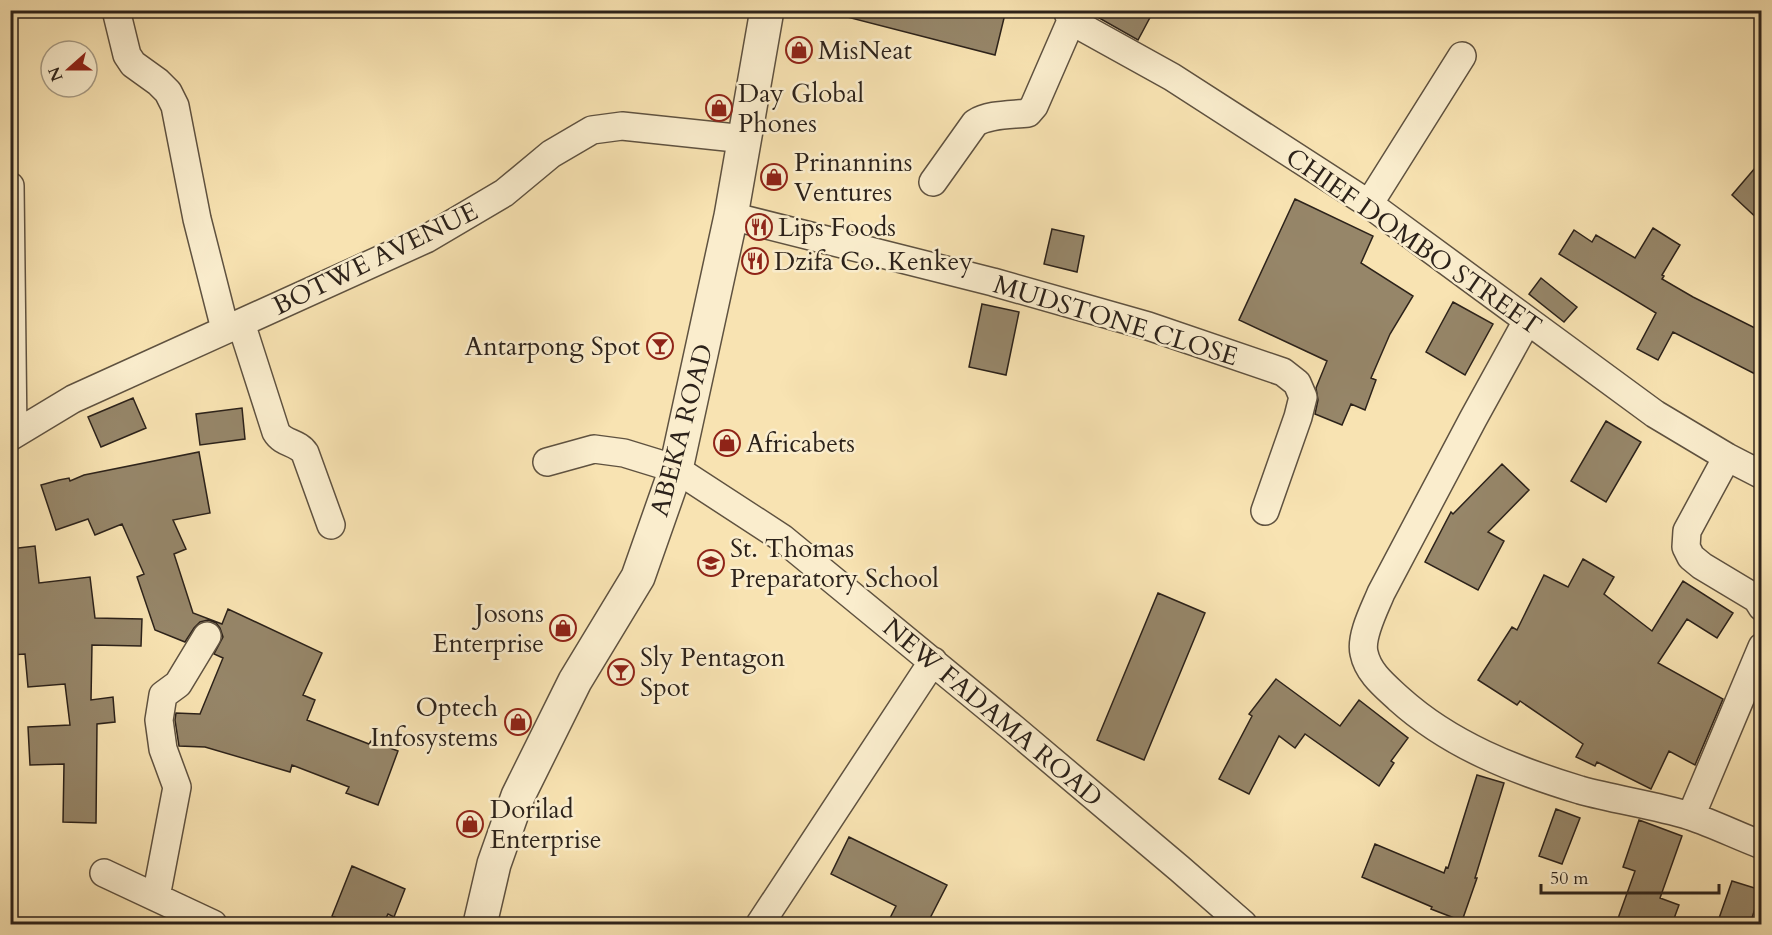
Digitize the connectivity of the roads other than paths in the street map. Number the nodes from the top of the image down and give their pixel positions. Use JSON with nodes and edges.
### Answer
{"nodes":[{"id":1,"x":116,"y":10,"type":"edge"},
{"id":2,"x":767,"y":10,"type":"edge"},
{"id":3,"x":1069,"y":16,"type":"edge"},
{"id":4,"x":1462,"y":56,"type":"dead end"},
{"id":5,"x":745,"y":139,"type":"junction"},
{"id":6,"x":933,"y":182,"type":"dead end"},
{"id":7,"x":10,"y":186,"type":"edge"},
{"id":8,"x":1369,"y":204,"type":"junction"},
{"id":9,"x":730,"y":216,"type":"junction"},
{"id":10,"x":1527,"y":321,"type":"junction"},
{"id":11,"x":233,"y":326,"type":"junction"},
{"id":12,"x":12,"y":436,"type":"edge"},
{"id":13,"x":1727,"y":457,"type":"junction"},
{"id":14,"x":548,"y":462,"type":"dead end"},
{"id":15,"x":676,"y":469,"type":"junction"},
{"id":16,"x":1761,"y":475,"type":"edge"},
{"id":17,"x":1265,"y":511,"type":"dead end"},
{"id":18,"x":331,"y":525,"type":"dead end"},
{"id":19,"x":1761,"y":607,"type":"edge"},
{"id":20,"x":207,"y":636,"type":"dead end"},
{"id":21,"x":1761,"y":647,"type":"edge"},
{"id":22,"x":933,"y":661,"type":"junction"},
{"id":23,"x":1691,"y":816,"type":"junction"},
{"id":24,"x":1761,"y":846,"type":"edge"},
{"id":25,"x":104,"y":873,"type":"dead end"},
{"id":26,"x":156,"y":897,"type":"junction"},
{"id":27,"x":213,"y":924,"type":"edge"},
{"id":28,"x":480,"y":924,"type":"edge"},
{"id":29,"x":760,"y":924,"type":"edge"},
{"id":30,"x":1243,"y":924,"type":"edge"}],
"edges":[{"from":1,"to":11,"type":"street"},
{"from":2,"to":5,"type":"street","name":"ABEKA ROAD"},
{"from":3,"to":6,"type":"street"},
{"from":3,"to":8,"type":"street","name":"CHIEF DOMBO STREET"},
{"from":4,"to":8,"type":"street"},
{"from":5,"to":9,"type":"street","name":"ABEKA ROAD"},
{"from":5,"to":11,"type":"street","name":"BOTWE AVENUE"},
{"from":7,"to":12,"type":"street"},
{"from":8,"to":10,"type":"street","name":"CHIEF DOMBO STREET"},
{"from":9,"to":15,"type":"street","name":"ABEKA ROAD"},
{"from":9,"to":17,"type":"street","name":"MUDSTONE CLOSE"},
{"from":10,"to":13,"type":"street","name":"CHIEF DOMBO STREET"},
{"from":10,"to":23,"type":"street"},
{"from":11,"to":12,"type":"street","name":"BOTWE AVENUE"},
{"from":11,"to":18,"type":"street"},
{"from":13,"to":16,"type":"street","name":"CHIEF DOMBO STREET"},
{"from":13,"to":19,"type":"street"},
{"from":14,"to":15,"type":"street","name":"NEW FADAMA ROAD"},
{"from":15,"to":22,"type":"street","name":"NEW FADAMA ROAD"},
{"from":15,"to":28,"type":"street","name":"ABEKA ROAD"},
{"from":20,"to":26,"type":"street"},
{"from":21,"to":23,"type":"street"},
{"from":22,"to":29,"type":"street"},
{"from":22,"to":30,"type":"street","name":"NEW FADAMA ROAD"},
{"from":23,"to":24,"type":"street"},
{"from":25,"to":26,"type":"street"},
{"from":26,"to":27,"type":"street"}]}
